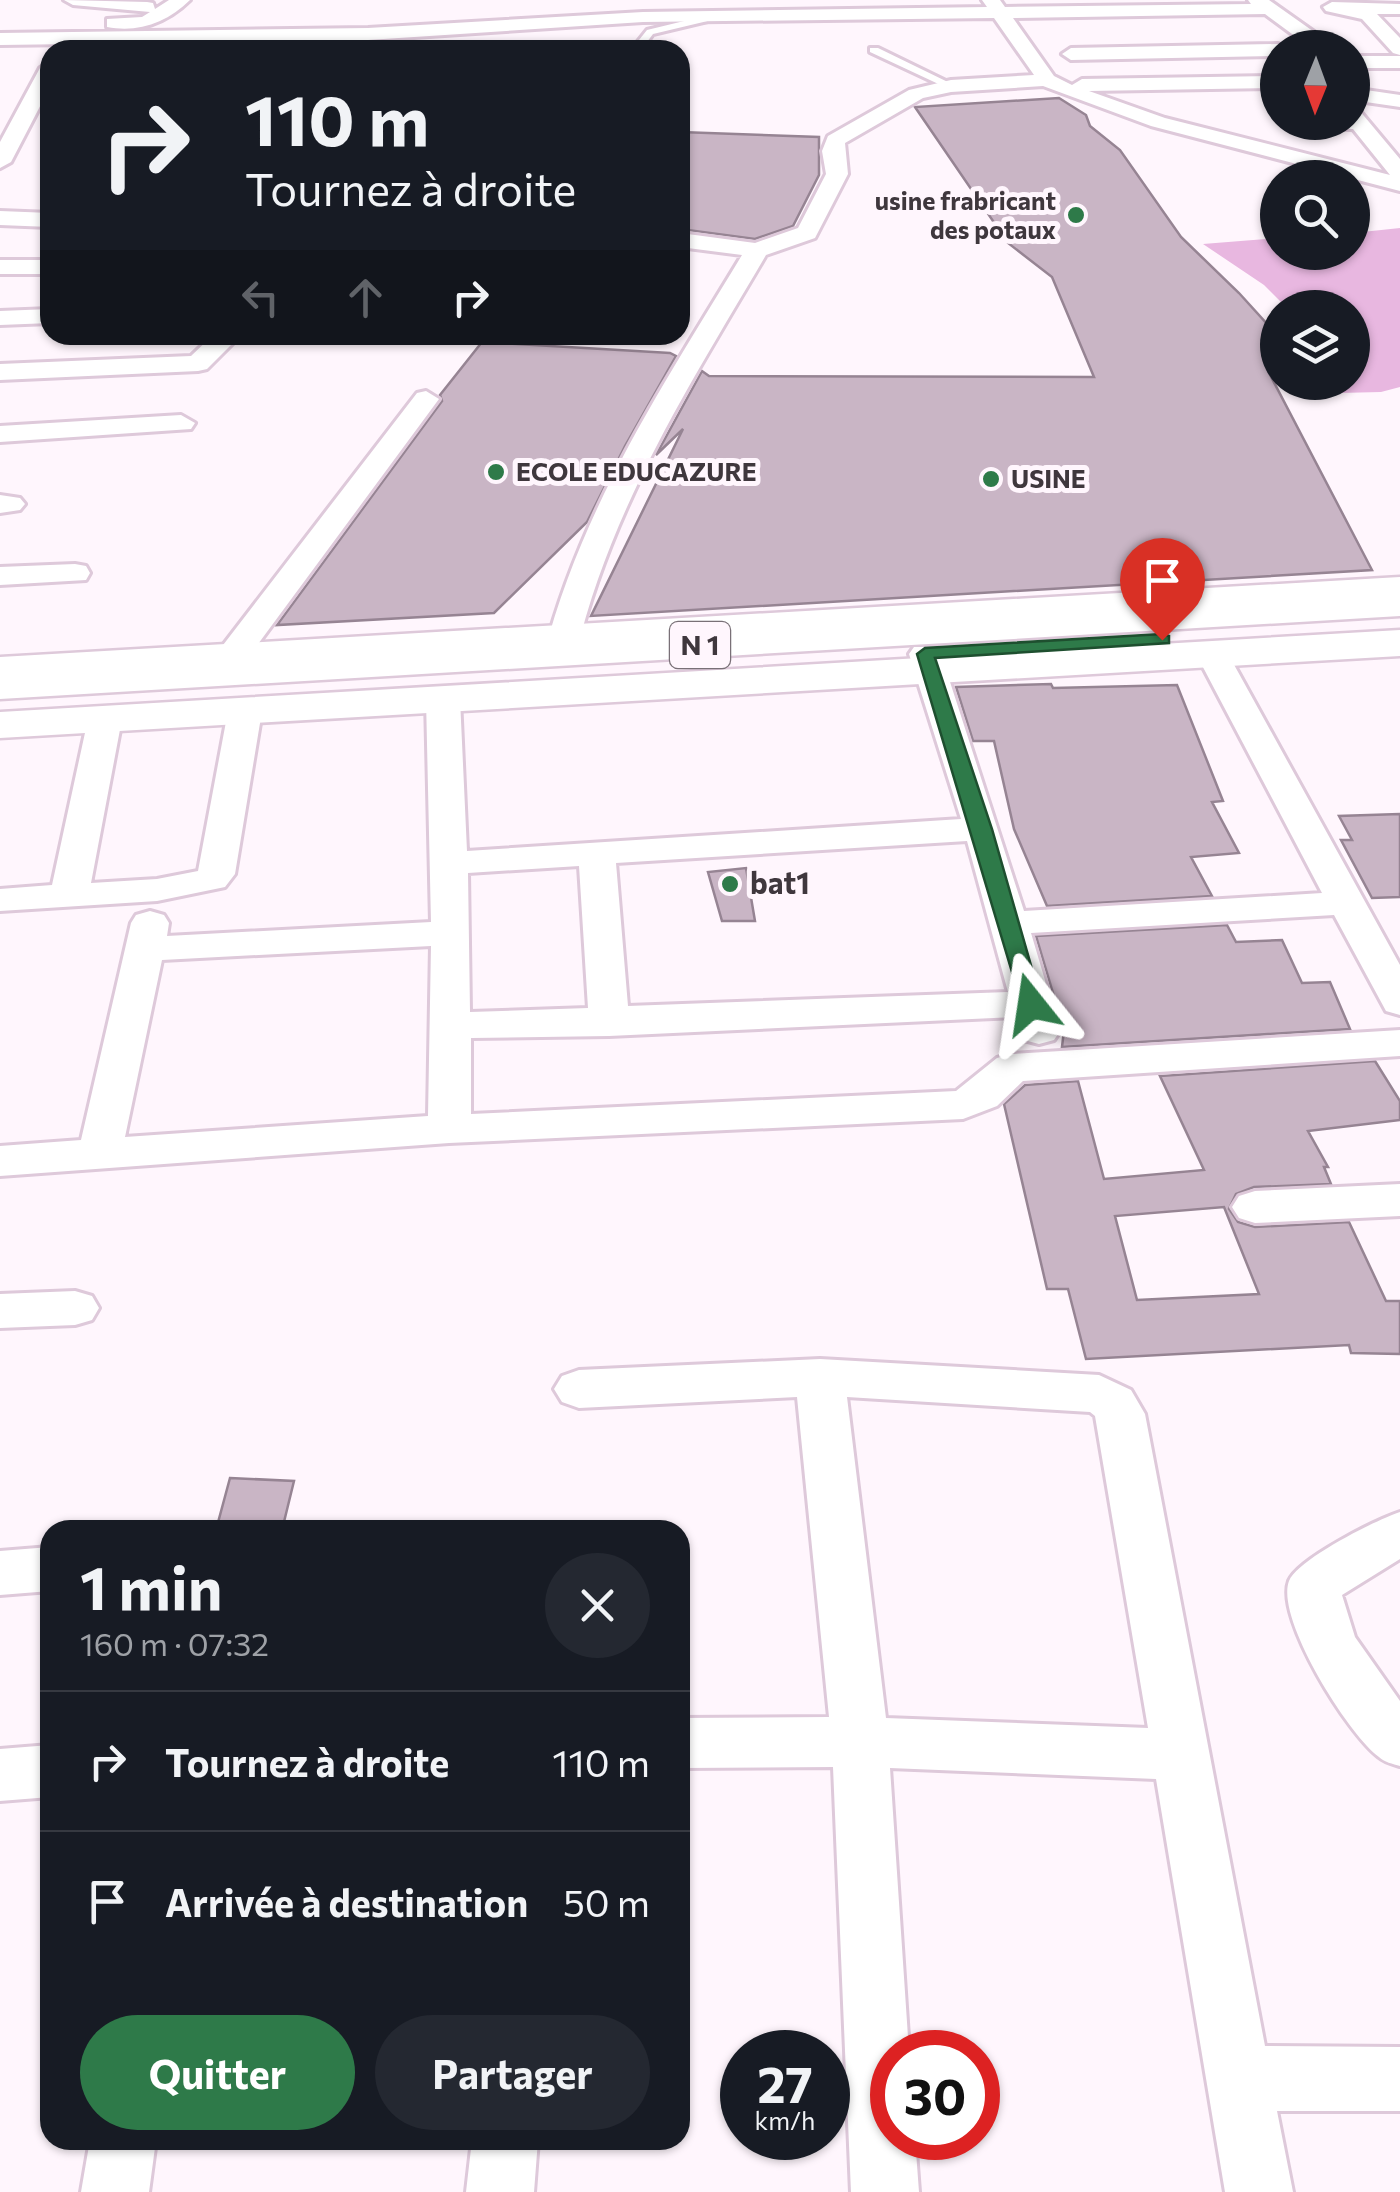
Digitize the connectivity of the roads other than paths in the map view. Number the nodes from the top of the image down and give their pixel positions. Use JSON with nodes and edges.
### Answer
{"nodes":[{"id":1,"x":73,"y":0,"type":"edge"},
{"id":2,"x":831,"y":0,"type":"edge"},
{"id":3,"x":767,"y":1,"type":"edge"},
{"id":4,"x":572,"y":2,"type":"edge"},
{"id":5,"x":1261,"y":4,"type":"edge"},
{"id":6,"x":1334,"y":4,"type":"edge"},
{"id":7,"x":174,"y":5,"type":"edge"},
{"id":8,"x":996,"y":7,"type":"edge"},
{"id":9,"x":1400,"y":9,"type":"edge"},
{"id":10,"x":646,"y":10,"type":"junction"},
{"id":11,"x":1354,"y":10,"type":"junction"},
{"id":12,"x":713,"y":17,"type":"junction"},
{"id":13,"x":0,"y":26,"type":"edge"},
{"id":14,"x":1164,"y":27,"type":"dead end"},
{"id":15,"x":1294,"y":30,"type":"edge"},
{"id":16,"x":1318,"y":30,"type":"edge"},
{"id":17,"x":153,"y":37,"type":"edge"},
{"id":18,"x":0,"y":39,"type":"edge"},
{"id":19,"x":282,"y":40,"type":"edge"},
{"id":20,"x":385,"y":40,"type":"edge"},
{"id":21,"x":644,"y":40,"type":"edge"},
{"id":22,"x":874,"y":50,"type":"dead end"},
{"id":23,"x":1260,"y":50,"type":"edge"},
{"id":24,"x":1181,"y":51,"type":"junction"},
{"id":25,"x":1071,"y":54,"type":"dead end"},
{"id":26,"x":1400,"y":59,"type":"edge"},
{"id":27,"x":1370,"y":61,"type":"edge"},
{"id":28,"x":40,"y":75,"type":"edge"},
{"id":29,"x":1260,"y":82,"type":"edge"},
{"id":30,"x":1052,"y":83,"type":"junction"},
{"id":31,"x":952,"y":86,"type":"junction"},
{"id":32,"x":1370,"y":97,"type":"edge"},
{"id":33,"x":1400,"y":101,"type":"edge"},
{"id":34,"x":1158,"y":122,"type":"junction"},
{"id":35,"x":1238,"y":122,"type":"dead end"},
{"id":36,"x":1370,"y":127,"type":"edge"},
{"id":37,"x":17,"y":136,"type":"edge"},
{"id":38,"x":1370,"y":137,"type":"edge"},
{"id":39,"x":1400,"y":138,"type":"edge"},
{"id":40,"x":0,"y":162,"type":"edge"},
{"id":41,"x":1400,"y":174,"type":"edge"},
{"id":42,"x":1400,"y":184,"type":"edge"},
{"id":43,"x":0,"y":218,"type":"edge"},
{"id":44,"x":40,"y":220,"type":"edge"},
{"id":45,"x":690,"y":241,"type":"edge"},
{"id":46,"x":757,"y":250,"type":"junction"},
{"id":47,"x":40,"y":269,"type":"edge"},
{"id":48,"x":8,"y":273,"type":"edge"},
{"id":49,"x":40,"y":316,"type":"edge"},
{"id":50,"x":0,"y":318,"type":"edge"},
{"id":51,"x":217,"y":345,"type":"edge"},
{"id":52,"x":0,"y":372,"type":"edge"},
{"id":53,"x":426,"y":400,"type":"dead end"},
{"id":54,"x":181,"y":424,"type":"dead end"},
{"id":55,"x":0,"y":434,"type":"edge"},
{"id":56,"x":76,"y":573,"type":"dead end"},
{"id":57,"x":0,"y":576,"type":"edge"},
{"id":58,"x":1400,"y":589,"type":"edge"},
{"id":59,"x":1400,"y":604,"type":"edge"},
{"id":60,"x":1400,"y":626,"type":"edge"},
{"id":61,"x":1400,"y":643,"type":"edge"},
{"id":62,"x":562,"y":645,"type":"junction"},
{"id":63,"x":1211,"y":652,"type":"junction"},
{"id":64,"x":232,"y":656,"type":"junction"},
{"id":65,"x":928,"y":661,"type":"junction"},
{"id":66,"x":0,"y":670,"type":"edge"},
{"id":67,"x":0,"y":686,"type":"edge"},
{"id":68,"x":443,"y":699,"type":"junction"},
{"id":69,"x":0,"y":707,"type":"edge"},
{"id":70,"x":245,"y":711,"type":"junction"},
{"id":71,"x":105,"y":719,"type":"junction"},
{"id":72,"x":0,"y":725,"type":"edge"},
{"id":73,"x":982,"y":829,"type":"junction"},
{"id":74,"x":597,"y":855,"type":"junction"},
{"id":75,"x":448,"y":863,"type":"junction"},
{"id":76,"x":157,"y":890,"type":"junction"},
{"id":77,"x":69,"y":896,"type":"junction"},
{"id":78,"x":0,"y":900,"type":"edge"},
{"id":79,"x":1348,"y":903,"type":"junction"},
{"id":80,"x":1009,"y":923,"type":"junction"},
{"id":81,"x":451,"y":933,"type":"junction"},
{"id":82,"x":144,"y":949,"type":"junction"},
{"id":83,"x":1400,"y":1002,"type":"edge"},
{"id":84,"x":1031,"y":1004,"type":"junction"},
{"id":85,"x":609,"y":1023,"type":"junction"},
{"id":86,"x":452,"y":1026,"type":"junction"},
{"id":87,"x":1400,"y":1043,"type":"edge"},
{"id":88,"x":1048,"y":1064,"type":"junction"},
{"id":89,"x":449,"y":1129,"type":"junction"},
{"id":90,"x":100,"y":1152,"type":"junction"},
{"id":91,"x":0,"y":1162,"type":"edge"},
{"id":92,"x":1400,"y":1200,"type":"edge"},
{"id":93,"x":1255,"y":1207,"type":"dead end"},
{"id":94,"x":75,"y":1308,"type":"dead end"},
{"id":95,"x":0,"y":1311,"type":"edge"},
{"id":96,"x":820,"y":1377,"type":"junction"},
{"id":97,"x":579,"y":1389,"type":"dead end"},
{"id":98,"x":1400,"y":1532,"type":"edge"},
{"id":99,"x":40,"y":1570,"type":"edge"},
{"id":100,"x":0,"y":1572,"type":"edge"},
{"id":101,"x":860,"y":1742,"type":"junction"},
{"id":102,"x":1400,"y":1742,"type":"edge"},
{"id":103,"x":690,"y":1743,"type":"edge"},
{"id":104,"x":1181,"y":1755,"type":"junction"},
{"id":105,"x":40,"y":1772,"type":"edge"},
{"id":106,"x":0,"y":1776,"type":"edge"},
{"id":107,"x":1238,"y":2078,"type":"junction"},
{"id":108,"x":1400,"y":2079,"type":"edge"},
{"id":109,"x":121,"y":2150,"type":"edge"},
{"id":110,"x":504,"y":2150,"type":"edge"},
{"id":111,"x":115,"y":2192,"type":"edge"},
{"id":112,"x":500,"y":2192,"type":"edge"},
{"id":113,"x":885,"y":2192,"type":"edge"},
{"id":114,"x":1259,"y":2192,"type":"edge"}],
"edges":[{"from":1,"to":7,"type":"street"},
{"from":2,"to":3,"type":"street"},
{"from":3,"to":10,"type":"street"},
{"from":4,"to":10,"type":"street"},
{"from":5,"to":8,"type":"street"},
{"from":5,"to":15,"type":"street"},
{"from":6,"to":11,"type":"street"},
{"from":6,"to":16,"type":"street"},
{"from":7,"to":17,"type":"street"},
{"from":8,"to":12,"type":"street"},
{"from":8,"to":30,"type":"street"},
{"from":9,"to":11,"type":"street"},
{"from":10,"to":12,"type":"street"},
{"from":10,"to":20,"type":"street"},
{"from":11,"to":26,"type":"street"},
{"from":12,"to":21,"type":"lane"},
{"from":13,"to":17,"type":"street"},
{"from":14,"to":24,"type":"street"},
{"from":17,"to":18,"type":"street"},
{"from":17,"to":19,"type":"street"},
{"from":22,"to":31,"type":"lane"},
{"from":23,"to":24,"type":"street"},
{"from":24,"to":25,"type":"street"},
{"from":26,"to":27,"type":"street"},
{"from":28,"to":37,"type":"street"},
{"from":29,"to":30,"type":"street"},
{"from":30,"to":31,"type":"street"},
{"from":30,"to":34,"type":"street"},
{"from":31,"to":46,"type":"street"},
{"from":32,"to":33,"type":"street"},
{"from":34,"to":35,"type":"street"},
{"from":34,"to":42,"type":"street"},
{"from":36,"to":39,"type":"street"},
{"from":37,"to":40,"type":"street"},
{"from":38,"to":41,"type":"street"},
{"from":43,"to":44,"type":"street"},
{"from":45,"to":46,"type":"street"},
{"from":46,"to":62,"type":"street"},
{"from":47,"to":48,"type":"street"},
{"from":49,"to":50,"type":"street"},
{"from":51,"to":52,"type":"street"},
{"from":53,"to":64,"type":"street"},
{"from":54,"to":55,"type":"street"},
{"from":56,"to":57,"type":"street"},
{"from":58,"to":62,"type":"main road"},
{"from":59,"to":62,"type":"main road","number":"N 1"},
{"from":60,"to":65,"type":"main road","number":"N 1"},
{"from":61,"to":63,"type":"main road"},
{"from":62,"to":64,"type":"main road"},
{"from":62,"to":67,"type":"main road","number":"N 1"},
{"from":63,"to":65,"type":"main road"},
{"from":63,"to":79,"type":"street"},
{"from":64,"to":66,"type":"main road"},
{"from":65,"to":68,"type":"main road"},
{"from":65,"to":69,"type":"main road","number":"N 1"},
{"from":65,"to":73,"type":"street"},
{"from":68,"to":70,"type":"main road"},
{"from":68,"to":75,"type":"street"},
{"from":70,"to":71,"type":"main road"},
{"from":70,"to":76,"type":"street"},
{"from":71,"to":72,"type":"main road"},
{"from":71,"to":77,"type":"street"},
{"from":73,"to":74,"type":"street"},
{"from":73,"to":80,"type":"street"},
{"from":74,"to":75,"type":"street"},
{"from":74,"to":85,"type":"street"},
{"from":75,"to":81,"type":"street"},
{"from":76,"to":77,"type":"street"},
{"from":76,"to":82,"type":"street"},
{"from":77,"to":78,"type":"street"},
{"from":79,"to":80,"type":"street"},
{"from":79,"to":83,"type":"street"},
{"from":80,"to":84,"type":"street"},
{"from":81,"to":82,"type":"street"},
{"from":81,"to":86,"type":"street"},
{"from":82,"to":90,"type":"street"},
{"from":84,"to":85,"type":"street"},
{"from":84,"to":88,"type":"street"},
{"from":85,"to":86,"type":"street"},
{"from":86,"to":89,"type":"street"},
{"from":87,"to":88,"type":"street"},
{"from":88,"to":89,"type":"street"},
{"from":89,"to":90,"type":"street"},
{"from":90,"to":91,"type":"street"},
{"from":92,"to":93,"type":"street"},
{"from":94,"to":95,"type":"street"},
{"from":96,"to":97,"type":"street"},
{"from":96,"to":101,"type":"street"},
{"from":96,"to":104,"type":"street"},
{"from":98,"to":102,"type":"street"},
{"from":99,"to":100,"type":"street"},
{"from":101,"to":103,"type":"street"},
{"from":101,"to":104,"type":"street"},
{"from":101,"to":113,"type":"street"},
{"from":104,"to":107,"type":"street"},
{"from":105,"to":106,"type":"street"},
{"from":107,"to":108,"type":"street"},
{"from":107,"to":114,"type":"street"},
{"from":109,"to":111,"type":"street"},
{"from":110,"to":112,"type":"street"}]}
